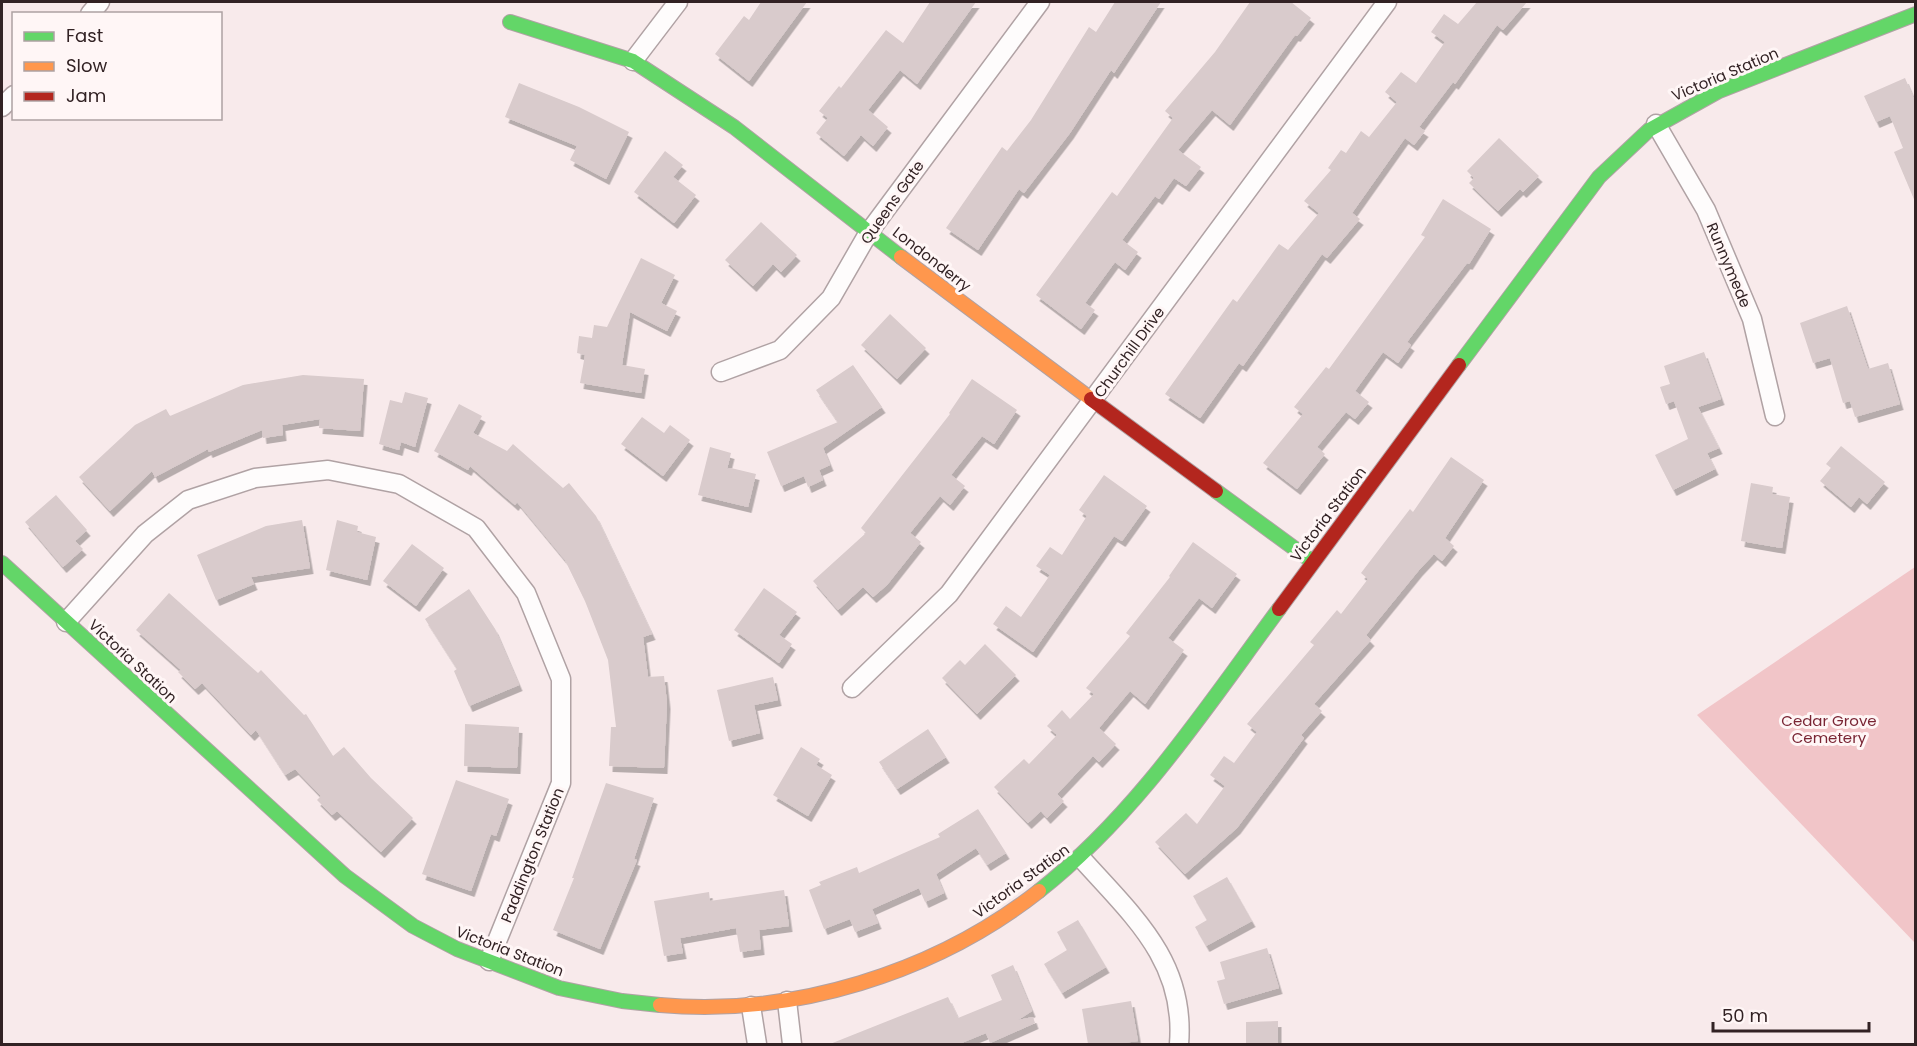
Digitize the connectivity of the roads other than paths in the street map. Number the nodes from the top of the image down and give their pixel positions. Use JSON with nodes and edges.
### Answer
{"nodes":[{"id":1,"x":678,"y":2,"type":"edge"},
{"id":2,"x":1040,"y":2,"type":"edge"},
{"id":3,"x":1387,"y":2,"type":"edge"},
{"id":4,"x":1916,"y":14,"type":"edge"},
{"id":5,"x":510,"y":22,"type":"dead end"},
{"id":6,"x":633,"y":61,"type":"junction"},
{"id":7,"x":1656,"y":124,"type":"junction"},
{"id":8,"x":869,"y":232,"type":"junction"},
{"id":9,"x":721,"y":372,"type":"dead end"},
{"id":10,"x":1093,"y":400,"type":"junction"},
{"id":11,"x":1775,"y":416,"type":"dead end"},
{"id":12,"x":1313,"y":562,"type":"junction"},
{"id":13,"x":2,"y":563,"type":"edge"},
{"id":14,"x":66,"y":622,"type":"junction"},
{"id":15,"x":852,"y":688,"type":"dead end"},
{"id":16,"x":1081,"y":858,"type":"junction"},
{"id":17,"x":489,"y":961,"type":"junction"},
{"id":18,"x":787,"y":1001,"type":"junction"},
{"id":19,"x":751,"y":1006,"type":"junction"},
{"id":20,"x":756,"y":1044,"type":"edge"},
{"id":21,"x":792,"y":1044,"type":"edge"},
{"id":22,"x":1179,"y":1044,"type":"edge"}],
"edges":[{"from":1,"to":6,"type":"street"},
{"from":2,"to":8,"type":"street","name":"Queens Gate"},
{"from":3,"to":10,"type":"street","name":"Churchill Drive"},
{"from":4,"to":7,"type":"street","name":"Victoria Station"},
{"from":5,"to":6,"type":"street","name":"Londonderry"},
{"from":6,"to":8,"type":"street","name":"Londonderry"},
{"from":7,"to":11,"type":"street","name":"Runnymede"},
{"from":7,"to":12,"type":"street","name":"Victoria Station"},
{"from":8,"to":9,"type":"street","name":"Queens Gate"},
{"from":8,"to":10,"type":"street","name":"Londonderry"},
{"from":10,"to":12,"type":"street","name":"Londonderry"},
{"from":10,"to":15,"type":"street","name":"Churchill Drive"},
{"from":12,"to":16,"type":"street","name":"Victoria Station"},
{"from":13,"to":14,"type":"street","name":"Victoria Station"},
{"from":14,"to":17,"type":"street","name":"Victoria Station"},
{"from":14,"to":17,"type":"street","name":"Paddington Station"},
{"from":16,"to":18,"type":"street","name":"Victoria Station"},
{"from":16,"to":22,"type":"street"},
{"from":17,"to":19,"type":"street","name":"Victoria Station"},
{"from":18,"to":19,"type":"street","name":"Victoria Station"},
{"from":18,"to":21,"type":"street"},
{"from":19,"to":20,"type":"street"}]}
